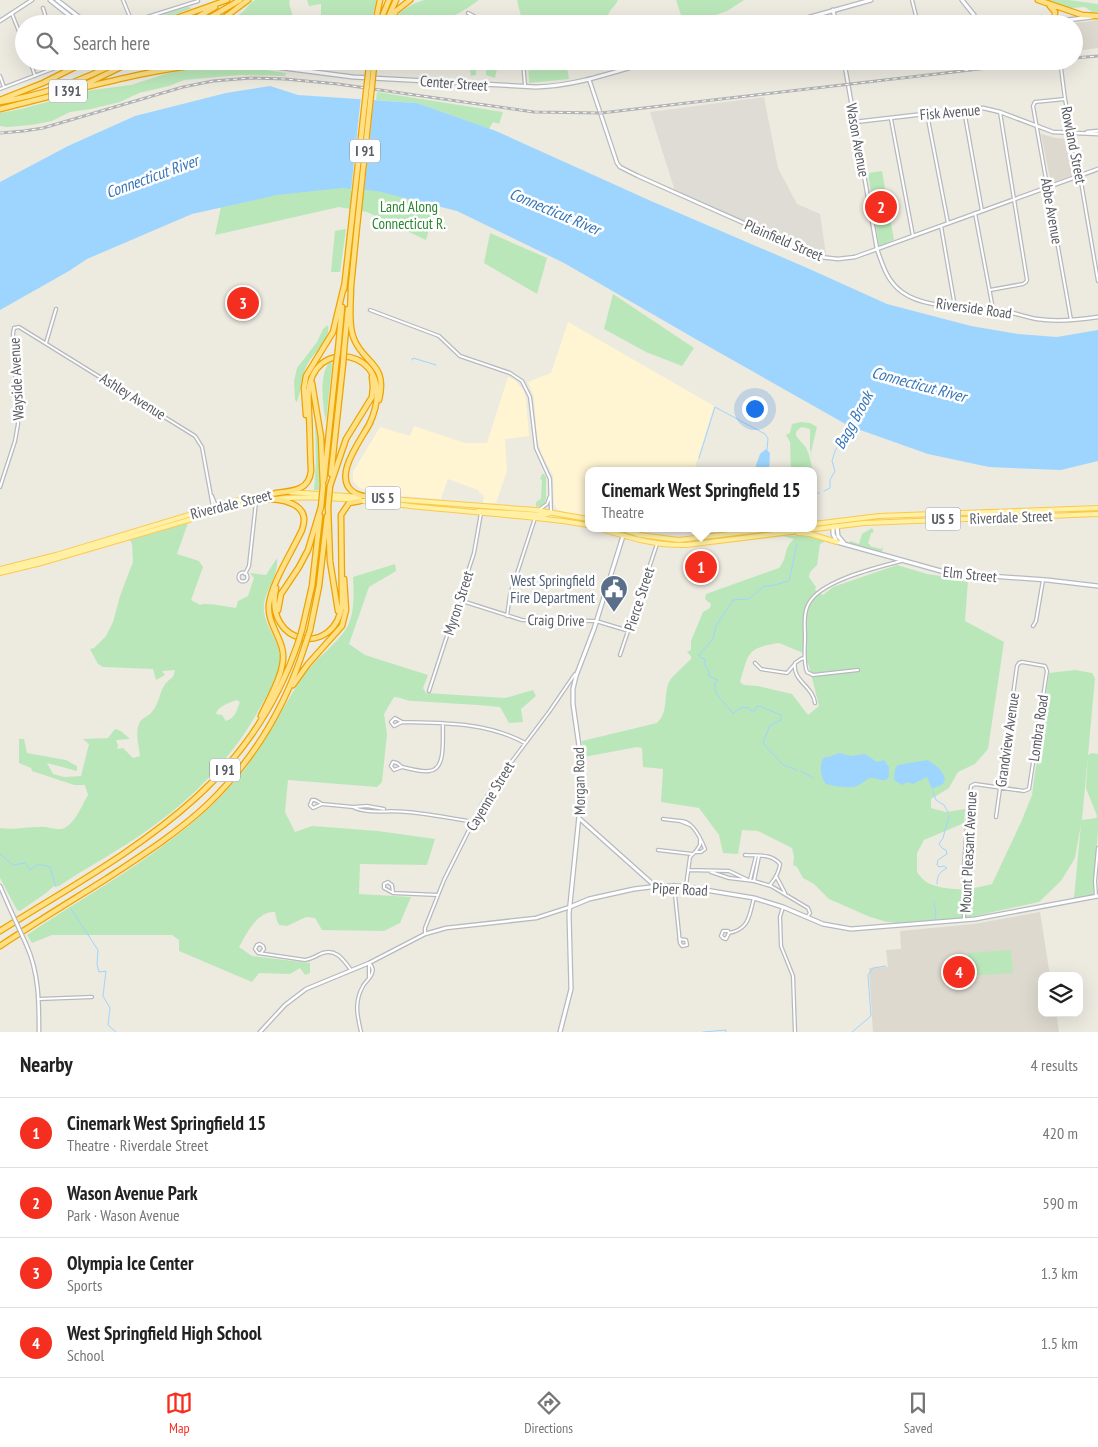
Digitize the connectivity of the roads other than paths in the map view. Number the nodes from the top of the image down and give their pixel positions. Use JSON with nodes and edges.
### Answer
{"nodes":[{"id":1,"x":32,"y":0,"type":"edge"},
{"id":2,"x":50,"y":0,"type":"edge"},
{"id":3,"x":123,"y":0,"type":"edge"},
{"id":4,"x":227,"y":0,"type":"edge"},
{"id":5,"x":240,"y":0,"type":"edge"},
{"id":6,"x":248,"y":0,"type":"edge"},
{"id":7,"x":380,"y":0,"type":"edge"},
{"id":8,"x":389,"y":0,"type":"edge"},
{"id":9,"x":396,"y":0,"type":"edge"},
{"id":10,"x":410,"y":0,"type":"edge"},
{"id":11,"x":871,"y":0,"type":"edge"},
{"id":12,"x":912,"y":0,"type":"edge"},
{"id":13,"x":962,"y":0,"type":"edge"},
{"id":14,"x":1038,"y":0,"type":"edge"},
{"id":15,"x":60,"y":1,"type":"edge"},
{"id":16,"x":198,"y":1,"type":"edge"},
{"id":17,"x":43,"y":8,"type":"dead end"},
{"id":18,"x":833,"y":10,"type":"junction"},
{"id":19,"x":468,"y":13,"type":"dead end"},
{"id":20,"x":12,"y":14,"type":"junction"},
{"id":21,"x":45,"y":15,"type":"edge"},
{"id":22,"x":69,"y":15,"type":"edge"},
{"id":23,"x":77,"y":15,"type":"edge"},
{"id":24,"x":129,"y":15,"type":"edge"},
{"id":25,"x":154,"y":15,"type":"edge"},
{"id":26,"x":185,"y":15,"type":"edge"},
{"id":27,"x":201,"y":15,"type":"edge"},
{"id":28,"x":214,"y":15,"type":"edge"},
{"id":29,"x":228,"y":15,"type":"edge"},
{"id":30,"x":378,"y":15,"type":"edge"},
{"id":31,"x":382,"y":15,"type":"edge"},
{"id":32,"x":390,"y":15,"type":"edge"},
{"id":33,"x":393,"y":15,"type":"edge"},
{"id":34,"x":472,"y":15,"type":"edge"},
{"id":35,"x":816,"y":15,"type":"edge"},
{"id":36,"x":834,"y":15,"type":"edge"},
{"id":37,"x":916,"y":15,"type":"edge"},
{"id":38,"x":974,"y":15,"type":"edge"},
{"id":39,"x":1055,"y":15,"type":"edge"},
{"id":40,"x":1098,"y":16,"type":"edge"},
{"id":41,"x":1083,"y":18,"type":"edge"},
{"id":42,"x":0,"y":20,"type":"edge"},
{"id":43,"x":15,"y":22,"type":"edge"},
{"id":44,"x":33,"y":70,"type":"edge"},
{"id":45,"x":50,"y":70,"type":"edge"},
{"id":46,"x":69,"y":70,"type":"edge"},
{"id":47,"x":102,"y":70,"type":"edge"},
{"id":48,"x":117,"y":70,"type":"edge"},
{"id":49,"x":155,"y":70,"type":"edge"},
{"id":50,"x":164,"y":70,"type":"edge"},
{"id":51,"x":300,"y":70,"type":"edge"},
{"id":52,"x":371,"y":70,"type":"edge"},
{"id":53,"x":523,"y":70,"type":"edge"},
{"id":54,"x":620,"y":70,"type":"edge"},
{"id":55,"x":846,"y":70,"type":"edge"},
{"id":56,"x":1061,"y":70,"type":"edge"},
{"id":57,"x":150,"y":73,"type":"junction"},
{"id":58,"x":0,"y":76,"type":"edge"},
{"id":59,"x":35,"y":76,"type":"junction"},
{"id":60,"x":589,"y":79,"type":"junction"},
{"id":61,"x":4,"y":87,"type":"junction"},
{"id":62,"x":526,"y":87,"type":"junction"},
{"id":63,"x":0,"y":89,"type":"edge"},
{"id":64,"x":58,"y":94,"type":"junction"},
{"id":65,"x":1064,"y":99,"type":"junction"},
{"id":66,"x":0,"y":101,"type":"edge"},
{"id":67,"x":0,"y":109,"type":"edge"},
{"id":68,"x":963,"y":109,"type":"junction"},
{"id":69,"x":1000,"y":112,"type":"junction"},
{"id":70,"x":927,"y":114,"type":"junction"},
{"id":71,"x":891,"y":119,"type":"junction"},
{"id":72,"x":855,"y":122,"type":"junction"},
{"id":73,"x":1036,"y":126,"type":"junction"},
{"id":74,"x":1098,"y":132,"type":"edge"},
{"id":75,"x":1072,"y":133,"type":"junction"},
{"id":76,"x":1098,"y":169,"type":"edge"},
{"id":77,"x":1080,"y":176,"type":"junction"},
{"id":78,"x":1048,"y":187,"type":"junction"},
{"id":79,"x":1015,"y":199,"type":"junction"},
{"id":80,"x":982,"y":211,"type":"junction"},
{"id":81,"x":976,"y":213,"type":"junction"},
{"id":82,"x":948,"y":223,"type":"junction"},
{"id":83,"x":941,"y":226,"type":"junction"},
{"id":84,"x":353,"y":236,"type":"junction"},
{"id":85,"x":914,"y":236,"type":"junction"},
{"id":86,"x":878,"y":249,"type":"junction"},
{"id":87,"x":1098,"y":280,"type":"edge"},
{"id":88,"x":351,"y":285,"type":"junction"},
{"id":89,"x":344,"y":286,"type":"junction"},
{"id":90,"x":990,"y":290,"type":"junction"},
{"id":91,"x":955,"y":307,"type":"junction"},
{"id":92,"x":56,"y":309,"type":"dead end"},
{"id":93,"x":993,"y":309,"type":"junction"},
{"id":94,"x":370,"y":310,"type":"dead end"},
{"id":95,"x":1098,"y":317,"type":"edge"},
{"id":96,"x":1071,"y":320,"type":"junction"},
{"id":97,"x":15,"y":327,"type":"joint"},
{"id":98,"x":46,"y":343,"type":"junction"},
{"id":99,"x":359,"y":360,"type":"junction"},
{"id":100,"x":322,"y":364,"type":"junction"},
{"id":101,"x":369,"y":425,"type":"junction"},
{"id":102,"x":311,"y":467,"type":"junction"},
{"id":103,"x":0,"y":470,"type":"edge"},
{"id":104,"x":5,"y":472,"type":"junction"},
{"id":105,"x":323,"y":486,"type":"junction"},
{"id":106,"x":330,"y":486,"type":"junction"},
{"id":107,"x":0,"y":488,"type":"edge"},
{"id":108,"x":276,"y":493,"type":"junction"},
{"id":109,"x":550,"y":496,"type":"junction"},
{"id":110,"x":378,"y":498,"type":"junction"},
{"id":111,"x":270,"y":499,"type":"junction"},
{"id":112,"x":256,"y":501,"type":"junction"},
{"id":113,"x":360,"y":501,"type":"junction"},
{"id":114,"x":321,"y":507,"type":"junction"},
{"id":115,"x":328,"y":507,"type":"junction"},
{"id":116,"x":1098,"y":508,"type":"edge"},
{"id":117,"x":216,"y":509,"type":"junction"},
{"id":118,"x":536,"y":510,"type":"junction"},
{"id":119,"x":474,"y":511,"type":"junction"},
{"id":120,"x":551,"y":512,"type":"junction"},
{"id":121,"x":481,"y":513,"type":"junction"},
{"id":122,"x":1098,"y":514,"type":"edge"},
{"id":123,"x":535,"y":518,"type":"junction"},
{"id":124,"x":585,"y":518,"type":"edge"},
{"id":125,"x":557,"y":520,"type":"junction"},
{"id":126,"x":835,"y":521,"type":"junction"},
{"id":127,"x":340,"y":524,"type":"junction"},
{"id":128,"x":817,"y":524,"type":"edge"},
{"id":129,"x":585,"y":525,"type":"edge"},
{"id":130,"x":835,"y":526,"type":"junction"},
{"id":131,"x":817,"y":528,"type":"edge"},
{"id":132,"x":610,"y":532,"type":"edge"},
{"id":133,"x":623,"y":532,"type":"edge"},
{"id":134,"x":632,"y":532,"type":"edge"},
{"id":135,"x":708,"y":532,"type":"edge"},
{"id":136,"x":751,"y":532,"type":"edge"},
{"id":137,"x":788,"y":532,"type":"joint"},
{"id":138,"x":744,"y":533,"type":"junction"},
{"id":139,"x":623,"y":536,"type":"junction"},
{"id":140,"x":709,"y":537,"type":"junction"},
{"id":141,"x":716,"y":542,"type":"junction"},
{"id":142,"x":838,"y":542,"type":"junction"},
{"id":143,"x":657,"y":544,"type":"junction"},
{"id":144,"x":845,"y":544,"type":"junction"},
{"id":145,"x":901,"y":561,"type":"junction"},
{"id":146,"x":0,"y":569,"type":"edge"},
{"id":147,"x":283,"y":569,"type":"junction"},
{"id":148,"x":0,"y":573,"type":"edge"},
{"id":149,"x":245,"y":574,"type":"dead end"},
{"id":150,"x":1043,"y":580,"type":"junction"},
{"id":151,"x":1098,"y":586,"type":"edge"},
{"id":152,"x":459,"y":600,"type":"junction"},
{"id":153,"x":507,"y":616,"type":"junction"},
{"id":154,"x":596,"y":621,"type":"junction"},
{"id":155,"x":1033,"y":626,"type":"dead end"},
{"id":156,"x":284,"y":628,"type":"junction"},
{"id":157,"x":330,"y":630,"type":"junction"},
{"id":158,"x":629,"y":631,"type":"junction"},
{"id":159,"x":620,"y":655,"type":"dead end"},
{"id":160,"x":805,"y":658,"type":"junction"},
{"id":161,"x":1019,"y":663,"type":"joint"},
{"id":162,"x":755,"y":664,"type":"dead end"},
{"id":163,"x":794,"y":666,"type":"junction"},
{"id":164,"x":578,"y":670,"type":"junction"},
{"id":165,"x":858,"y":670,"type":"dead end"},
{"id":166,"x":574,"y":686,"type":"junction"},
{"id":167,"x":429,"y":691,"type":"dead end"},
{"id":168,"x":563,"y":691,"type":"junction"},
{"id":169,"x":815,"y":702,"type":"dead end"},
{"id":170,"x":277,"y":712,"type":"junction"},
{"id":171,"x":402,"y":722,"type":"dead end"},
{"id":172,"x":443,"y":723,"type":"junction"},
{"id":173,"x":253,"y":734,"type":"junction"},
{"id":174,"x":525,"y":743,"type":"junction"},
{"id":175,"x":402,"y":767,"type":"dead end"},
{"id":176,"x":1001,"y":787,"type":"junction"},
{"id":177,"x":322,"y":804,"type":"junction"},
{"id":178,"x":368,"y":806,"type":"junction"},
{"id":179,"x":352,"y":807,"type":"junction"},
{"id":180,"x":386,"y":810,"type":"junction"},
{"id":181,"x":367,"y":811,"type":"junction"},
{"id":182,"x":996,"y":817,"type":"dead end"},
{"id":183,"x":580,"y":819,"type":"junction"},
{"id":184,"x":663,"y":819,"type":"dead end"},
{"id":185,"x":473,"y":822,"type":"junction"},
{"id":186,"x":699,"y":838,"type":"junction"},
{"id":187,"x":1098,"y":848,"type":"edge"},
{"id":188,"x":658,"y":850,"type":"dead end"},
{"id":189,"x":695,"y":852,"type":"junction"},
{"id":190,"x":692,"y":854,"type":"junction"},
{"id":191,"x":745,"y":855,"type":"dead end"},
{"id":192,"x":757,"y":856,"type":"junction"},
{"id":193,"x":688,"y":870,"type":"junction"},
{"id":194,"x":711,"y":872,"type":"junction"},
{"id":195,"x":776,"y":876,"type":"junction"},
{"id":196,"x":750,"y":881,"type":"junction"},
{"id":197,"x":754,"y":881,"type":"junction"},
{"id":198,"x":674,"y":885,"type":"junction"},
{"id":199,"x":0,"y":886,"type":"edge"},
{"id":200,"x":655,"y":886,"type":"junction"},
{"id":201,"x":686,"y":886,"type":"junction"},
{"id":202,"x":770,"y":886,"type":"junction"},
{"id":203,"x":393,"y":893,"type":"junction"},
{"id":204,"x":785,"y":893,"type":"junction"},
{"id":205,"x":438,"y":896,"type":"junction"},
{"id":206,"x":1097,"y":897,"type":"edge"},
{"id":207,"x":754,"y":898,"type":"junction"},
{"id":208,"x":570,"y":907,"type":"junction"},
{"id":209,"x":783,"y":907,"type":"junction"},
{"id":210,"x":807,"y":918,"type":"junction"},
{"id":211,"x":964,"y":920,"type":"junction"},
{"id":212,"x":0,"y":931,"type":"edge"},
{"id":213,"x":426,"y":934,"type":"junction"},
{"id":214,"x":729,"y":934,"type":"dead end"},
{"id":215,"x":679,"y":939,"type":"dead end"},
{"id":216,"x":0,"y":946,"type":"edge"},
{"id":217,"x":261,"y":953,"type":"dead end"},
{"id":218,"x":369,"y":963,"type":"junction"},
{"id":219,"x":351,"y":970,"type":"junction"},
{"id":220,"x":92,"y":997,"type":"dead end"},
{"id":221,"x":38,"y":999,"type":"junction"},
{"id":222,"x":39,"y":1032,"type":"edge"},
{"id":223,"x":260,"y":1032,"type":"edge"},
{"id":224,"x":362,"y":1032,"type":"edge"},
{"id":225,"x":560,"y":1032,"type":"edge"},
{"id":226,"x":795,"y":1032,"type":"edge"}],
"edges":[{"from":1,"to":20,"type":"street"},
{"from":2,"to":22,"type":"main road"},
{"from":3,"to":24,"type":"street"},
{"from":4,"to":26,"type":"highway"},
{"from":4,"to":27,"type":"highway"},
{"from":5,"to":28,"type":"highway"},
{"from":6,"to":29,"type":"highway"},
{"from":7,"to":30,"type":"highway"},
{"from":8,"to":31,"type":"highway"},
{"from":9,"to":32,"type":"highway"},
{"from":10,"to":33,"type":"highway"},
{"from":11,"to":18,"type":"main road"},
{"from":12,"to":37,"type":"street"},
{"from":13,"to":38,"type":"main road"},
{"from":14,"to":39,"type":"highway"},
{"from":14,"to":40,"type":"highway"},
{"from":15,"to":23,"type":"main road"},
{"from":16,"to":25,"type":"street"},
{"from":17,"to":21,"type":"street"},
{"from":18,"to":35,"type":"main road"},
{"from":18,"to":36,"type":"main road"},
{"from":19,"to":34,"type":"street"},
{"from":20,"to":42,"type":"street"},
{"from":20,"to":43,"type":"street"},
{"from":40,"to":41,"type":"main road"},
{"from":44,"to":59,"type":"street"},
{"from":45,"to":59,"type":"street"},
{"from":46,"to":66,"type":"highway"},
{"from":47,"to":66,"type":"highway","number":"I 391"},
{"from":48,"to":64,"type":"highway","number":"I 391"},
{"from":49,"to":57,"type":"highway"},
{"from":50,"to":57,"type":"highway"},
{"from":51,"to":62,"type":"main road","name":"Center Street"},
{"from":52,"to":84,"type":"highway","number":"I 91","bridge":true},
{"from":53,"to":62,"type":"street"},
{"from":54,"to":60,"type":"main road","name":"Center Street"},
{"from":55,"to":72,"type":"street","name":"Wason Avenue"},
{"from":56,"to":65,"type":"street","name":"Rowland Street"},
{"from":57,"to":64,"type":"highway"},
{"from":58,"to":61,"type":"street"},
{"from":59,"to":61,"type":"street"},
{"from":60,"to":62,"type":"main road","name":"Center Street"},
{"from":60,"to":86,"type":"street","name":"Plainfield Street"},
{"from":61,"to":63,"type":"street"},
{"from":64,"to":67,"type":"highway","number":"I 391"},
{"from":65,"to":73,"type":"street","name":"Abbe Avenue"},
{"from":65,"to":75,"type":"street","name":"Rowland Street"},
{"from":68,"to":69,"type":"street","name":"Fisk Avenue"},
{"from":68,"to":70,"type":"street","name":"Fisk Avenue"},
{"from":68,"to":80,"type":"street"},
{"from":69,"to":73,"type":"street","name":"Fisk Avenue"},
{"from":69,"to":79,"type":"street"},
{"from":70,"to":71,"type":"street","name":"Fisk Avenue"},
{"from":70,"to":82,"type":"street"},
{"from":71,"to":72,"type":"street","name":"Fisk Avenue"},
{"from":71,"to":85,"type":"street"},
{"from":72,"to":86,"type":"street","name":"Wason Avenue"},
{"from":73,"to":75,"type":"street","name":"Fisk Avenue"},
{"from":73,"to":78,"type":"street","name":"Abbe Avenue"},
{"from":74,"to":75,"type":"street","name":"Fisk Avenue"},
{"from":75,"to":77,"type":"street","name":"Rowland Street"},
{"from":76,"to":77,"type":"street","name":"Plainfield Street"},
{"from":77,"to":78,"type":"street","name":"Plainfield Street"},
{"from":77,"to":87,"type":"street","name":"Rowland Street"},
{"from":78,"to":79,"type":"street","name":"Plainfield Street"},
{"from":78,"to":96,"type":"street","name":"Abbe Avenue"},
{"from":79,"to":80,"type":"street","name":"Plainfield Street"},
{"from":79,"to":90,"type":"street"},
{"from":80,"to":81,"type":"street","name":"Plainfield Street"},
{"from":81,"to":82,"type":"street","name":"Plainfield Street"},
{"from":81,"to":90,"type":"street"},
{"from":82,"to":83,"type":"street","name":"Plainfield Street"},
{"from":83,"to":85,"type":"street","name":"Plainfield Street"},
{"from":83,"to":91,"type":"street"},
{"from":84,"to":88,"type":"highway","number":"I 91"},
{"from":84,"to":89,"type":"highway","number":"I 91"},
{"from":85,"to":86,"type":"street","name":"Plainfield Street"},
{"from":86,"to":91,"type":"street","name":"Riverside Road"},
{"from":88,"to":101,"type":"highway"},
{"from":88,"to":106,"type":"highway","number":"I 91","bridge":true},
{"from":89,"to":102,"type":"highway"},
{"from":89,"to":105,"type":"highway","number":"I 91","bridge":true},
{"from":90,"to":93,"type":"street"},
{"from":91,"to":93,"type":"street","name":"Riverside Road"},
{"from":92,"to":98,"type":"street"},
{"from":93,"to":96,"type":"street","name":"Riverside Road"},
{"from":94,"to":109,"type":"street"},
{"from":95,"to":96,"type":"street","name":"Riverside Road"},
{"from":97,"to":98,"type":"street","name":"Ashley Avenue"},
{"from":97,"to":104,"type":"street","name":"Wayside Avenue"},
{"from":98,"to":117,"type":"street","name":"Ashley Avenue"},
{"from":99,"to":100,"type":"highway"},
{"from":99,"to":101,"type":"highway"},
{"from":99,"to":106,"type":"highway"},
{"from":100,"to":102,"type":"highway"},
{"from":100,"to":105,"type":"highway"},
{"from":101,"to":110,"type":"highway"},
{"from":102,"to":108,"type":"highway"},
{"from":103,"to":104,"type":"street"},
{"from":104,"to":107,"type":"street","name":"Wayside Avenue"},
{"from":105,"to":114,"type":"highway","number":"I 91","bridge":true},
{"from":106,"to":115,"type":"highway","number":"I 91","bridge":true},
{"from":108,"to":110,"type":"main road","name":"Riverdale Street","number":"US 5"},
{"from":108,"to":117,"type":"main road","name":"Riverdale Street","number":"US 5"},
{"from":109,"to":118,"type":"street"},
{"from":109,"to":120,"type":"street"},
{"from":110,"to":118,"type":"main road","name":"Riverdale Street","number":"US 5"},
{"from":111,"to":112,"type":"main road","name":"Riverdale Street","number":"US 5"},
{"from":111,"to":113,"type":"main road","name":"Riverdale Street","number":"US 5"},
{"from":111,"to":147,"type":"highway"},
{"from":112,"to":117,"type":"main road","name":"Riverdale Street","number":"US 5"},
{"from":112,"to":149,"type":"street"},
{"from":113,"to":119,"type":"main road","name":"Riverdale Street","number":"US 5"},
{"from":113,"to":127,"type":"highway"},
{"from":114,"to":156,"type":"highway"},
{"from":114,"to":173,"type":"highway","number":"I 91","bridge":true},
{"from":115,"to":157,"type":"highway"},
{"from":115,"to":170,"type":"highway","number":"I 91","bridge":true},
{"from":116,"to":126,"type":"main road","name":"Riverdale Street","number":"US 5"},
{"from":117,"to":146,"type":"main road","name":"Riverdale Street","number":"US 5"},
{"from":117,"to":148,"type":"main road","name":"Riverdale Street","number":"US 5"},
{"from":118,"to":120,"type":"main road","name":"Riverdale Street","number":"US 5"},
{"from":119,"to":120,"type":"main road"},
{"from":119,"to":121,"type":"main road","name":"Riverdale Street","number":"US 5"},
{"from":120,"to":124,"type":"main road","name":"Riverdale Street","number":"US 5"},
{"from":120,"to":125,"type":"main road"},
{"from":121,"to":123,"type":"main road","name":"Riverdale Street","number":"US 5"},
{"from":121,"to":152,"type":"street","name":"Myron Street"},
{"from":122,"to":130,"type":"main road","name":"Riverdale Street","number":"US 5"},
{"from":123,"to":125,"type":"main road","name":"Riverdale Street","number":"US 5"},
{"from":123,"to":153,"type":"street"},
{"from":125,"to":129,"type":"main road","name":"Riverdale Street","number":"US 5"},
{"from":126,"to":128,"type":"main road","name":"Riverdale Street","number":"US 5"},
{"from":126,"to":130,"type":"main road"},
{"from":127,"to":157,"type":"highway"},
{"from":127,"to":170,"type":"highway"},
{"from":130,"to":131,"type":"main road","name":"Riverdale Street","number":"US 5"},
{"from":130,"to":142,"type":"main road"},
{"from":130,"to":144,"type":"main road"},
{"from":132,"to":139,"type":"main road","name":"Riverdale Street","number":"US 5"},
{"from":133,"to":139,"type":"main road"},
{"from":134,"to":140,"type":"main road"},
{"from":135,"to":140,"type":"street"},
{"from":136,"to":138,"type":"main road"},
{"from":137,"to":141,"type":"main road","name":"Riverdale Street","number":"US 5"},
{"from":137,"to":142,"type":"main road"},
{"from":138,"to":140,"type":"main road"},
{"from":138,"to":141,"type":"main road"},
{"from":139,"to":143,"type":"main road","name":"Riverdale Street","number":"US 5"},
{"from":139,"to":154,"type":"main road","name":"Morgan Road"},
{"from":141,"to":143,"type":"main road","name":"Riverdale Street","number":"US 5"},
{"from":142,"to":144,"type":"main road","name":"Elm Street"},
{"from":143,"to":158,"type":"street","name":"Pierce Street"},
{"from":144,"to":145,"type":"main road","name":"Elm Street"},
{"from":145,"to":150,"type":"main road","name":"Elm Street"},
{"from":145,"to":160,"type":"street"},
{"from":147,"to":156,"type":"highway"},
{"from":147,"to":173,"type":"highway"},
{"from":150,"to":151,"type":"main road","name":"Elm Street"},
{"from":150,"to":155,"type":"street"},
{"from":152,"to":153,"type":"street","name":"Craig Drive"},
{"from":152,"to":167,"type":"street","name":"Myron Street"},
{"from":153,"to":154,"type":"street","name":"Craig Drive"},
{"from":154,"to":158,"type":"street","name":"Craig Drive"},
{"from":154,"to":164,"type":"main road","name":"Morgan Road"},
{"from":156,"to":157,"type":"highway"},
{"from":158,"to":159,"type":"street","name":"Pierce Street"},
{"from":160,"to":163,"type":"street"},
{"from":160,"to":165,"type":"street"},
{"from":161,"to":176,"type":"street","name":"Grandview Avenue"},
{"from":161,"to":176,"type":"street","name":"Lombra Road"},
{"from":162,"to":163,"type":"street"},
{"from":163,"to":169,"type":"street"},
{"from":164,"to":166,"type":"main road","name":"Morgan Road"},
{"from":164,"to":168,"type":"street","name":"Cayenne Street"},
{"from":166,"to":168,"type":"street"},
{"from":166,"to":183,"type":"main road","name":"Morgan Road"},
{"from":168,"to":174,"type":"street","name":"Cayenne Street"},
{"from":170,"to":216,"type":"highway","number":"I 91"},
{"from":171,"to":172,"type":"street"},
{"from":172,"to":174,"type":"street"},
{"from":172,"to":175,"type":"street"},
{"from":173,"to":212,"type":"highway","number":"I 91"},
{"from":174,"to":185,"type":"street","name":"Cayenne Street"},
{"from":176,"to":182,"type":"street","name":"Grandview Avenue"},
{"from":176,"to":211,"type":"street","name":"Mount Pleasant Avenue"},
{"from":177,"to":177,"type":"street"},
{"from":177,"to":179,"type":"street"},
{"from":178,"to":179,"type":"street"},
{"from":178,"to":180,"type":"street"},
{"from":178,"to":181,"type":"street"},
{"from":179,"to":181,"type":"street"},
{"from":180,"to":181,"type":"street"},
{"from":180,"to":185,"type":"street"},
{"from":183,"to":200,"type":"main road"},
{"from":183,"to":208,"type":"main road","name":"Morgan Road"},
{"from":184,"to":186,"type":"street"},
{"from":185,"to":205,"type":"street","name":"Cayenne Street"},
{"from":186,"to":189,"type":"street"},
{"from":186,"to":189,"type":"street"},
{"from":187,"to":206,"type":"street"},
{"from":188,"to":190,"type":"street"},
{"from":189,"to":190,"type":"street"},
{"from":190,"to":193,"type":"street"},
{"from":191,"to":192,"type":"street"},
{"from":192,"to":195,"type":"street"},
{"from":192,"to":196,"type":"street"},
{"from":192,"to":197,"type":"street"},
{"from":193,"to":194,"type":"street"},
{"from":193,"to":201,"type":"street"},
{"from":194,"to":196,"type":"street"},
{"from":194,"to":196,"type":"street"},
{"from":195,"to":202,"type":"street"},
{"from":195,"to":204,"type":"street"},
{"from":196,"to":197,"type":"street"},
{"from":197,"to":202,"type":"street"},
{"from":198,"to":200,"type":"main road","name":"Piper Road"},
{"from":198,"to":201,"type":"main road","name":"Piper Road"},
{"from":198,"to":215,"type":"street"},
{"from":199,"to":221,"type":"street","bridge":true},
{"from":200,"to":208,"type":"main road","name":"Piper Road"},
{"from":201,"to":207,"type":"main road","name":"Piper Road"},
{"from":202,"to":204,"type":"street"},
{"from":203,"to":203,"type":"street"},
{"from":203,"to":205,"type":"street"},
{"from":204,"to":210,"type":"street"},
{"from":205,"to":213,"type":"street","name":"Cayenne Street"},
{"from":206,"to":211,"type":"main road","name":"Piper Road"},
{"from":207,"to":209,"type":"main road","name":"Piper Road"},
{"from":207,"to":214,"type":"street"},
{"from":208,"to":213,"type":"street","name":"Piper Road"},
{"from":208,"to":225,"type":"main road","name":"Morgan Road"},
{"from":209,"to":210,"type":"main road","name":"Piper Road"},
{"from":209,"to":226,"type":"street"},
{"from":210,"to":211,"type":"main road","name":"Piper Road"},
{"from":213,"to":218,"type":"street","name":"Piper Road"},
{"from":217,"to":219,"type":"street"},
{"from":218,"to":219,"type":"street","name":"Piper Road"},
{"from":218,"to":224,"type":"street"},
{"from":219,"to":223,"type":"street","name":"Piper Road"},
{"from":220,"to":221,"type":"street"},
{"from":221,"to":222,"type":"street"}]}
